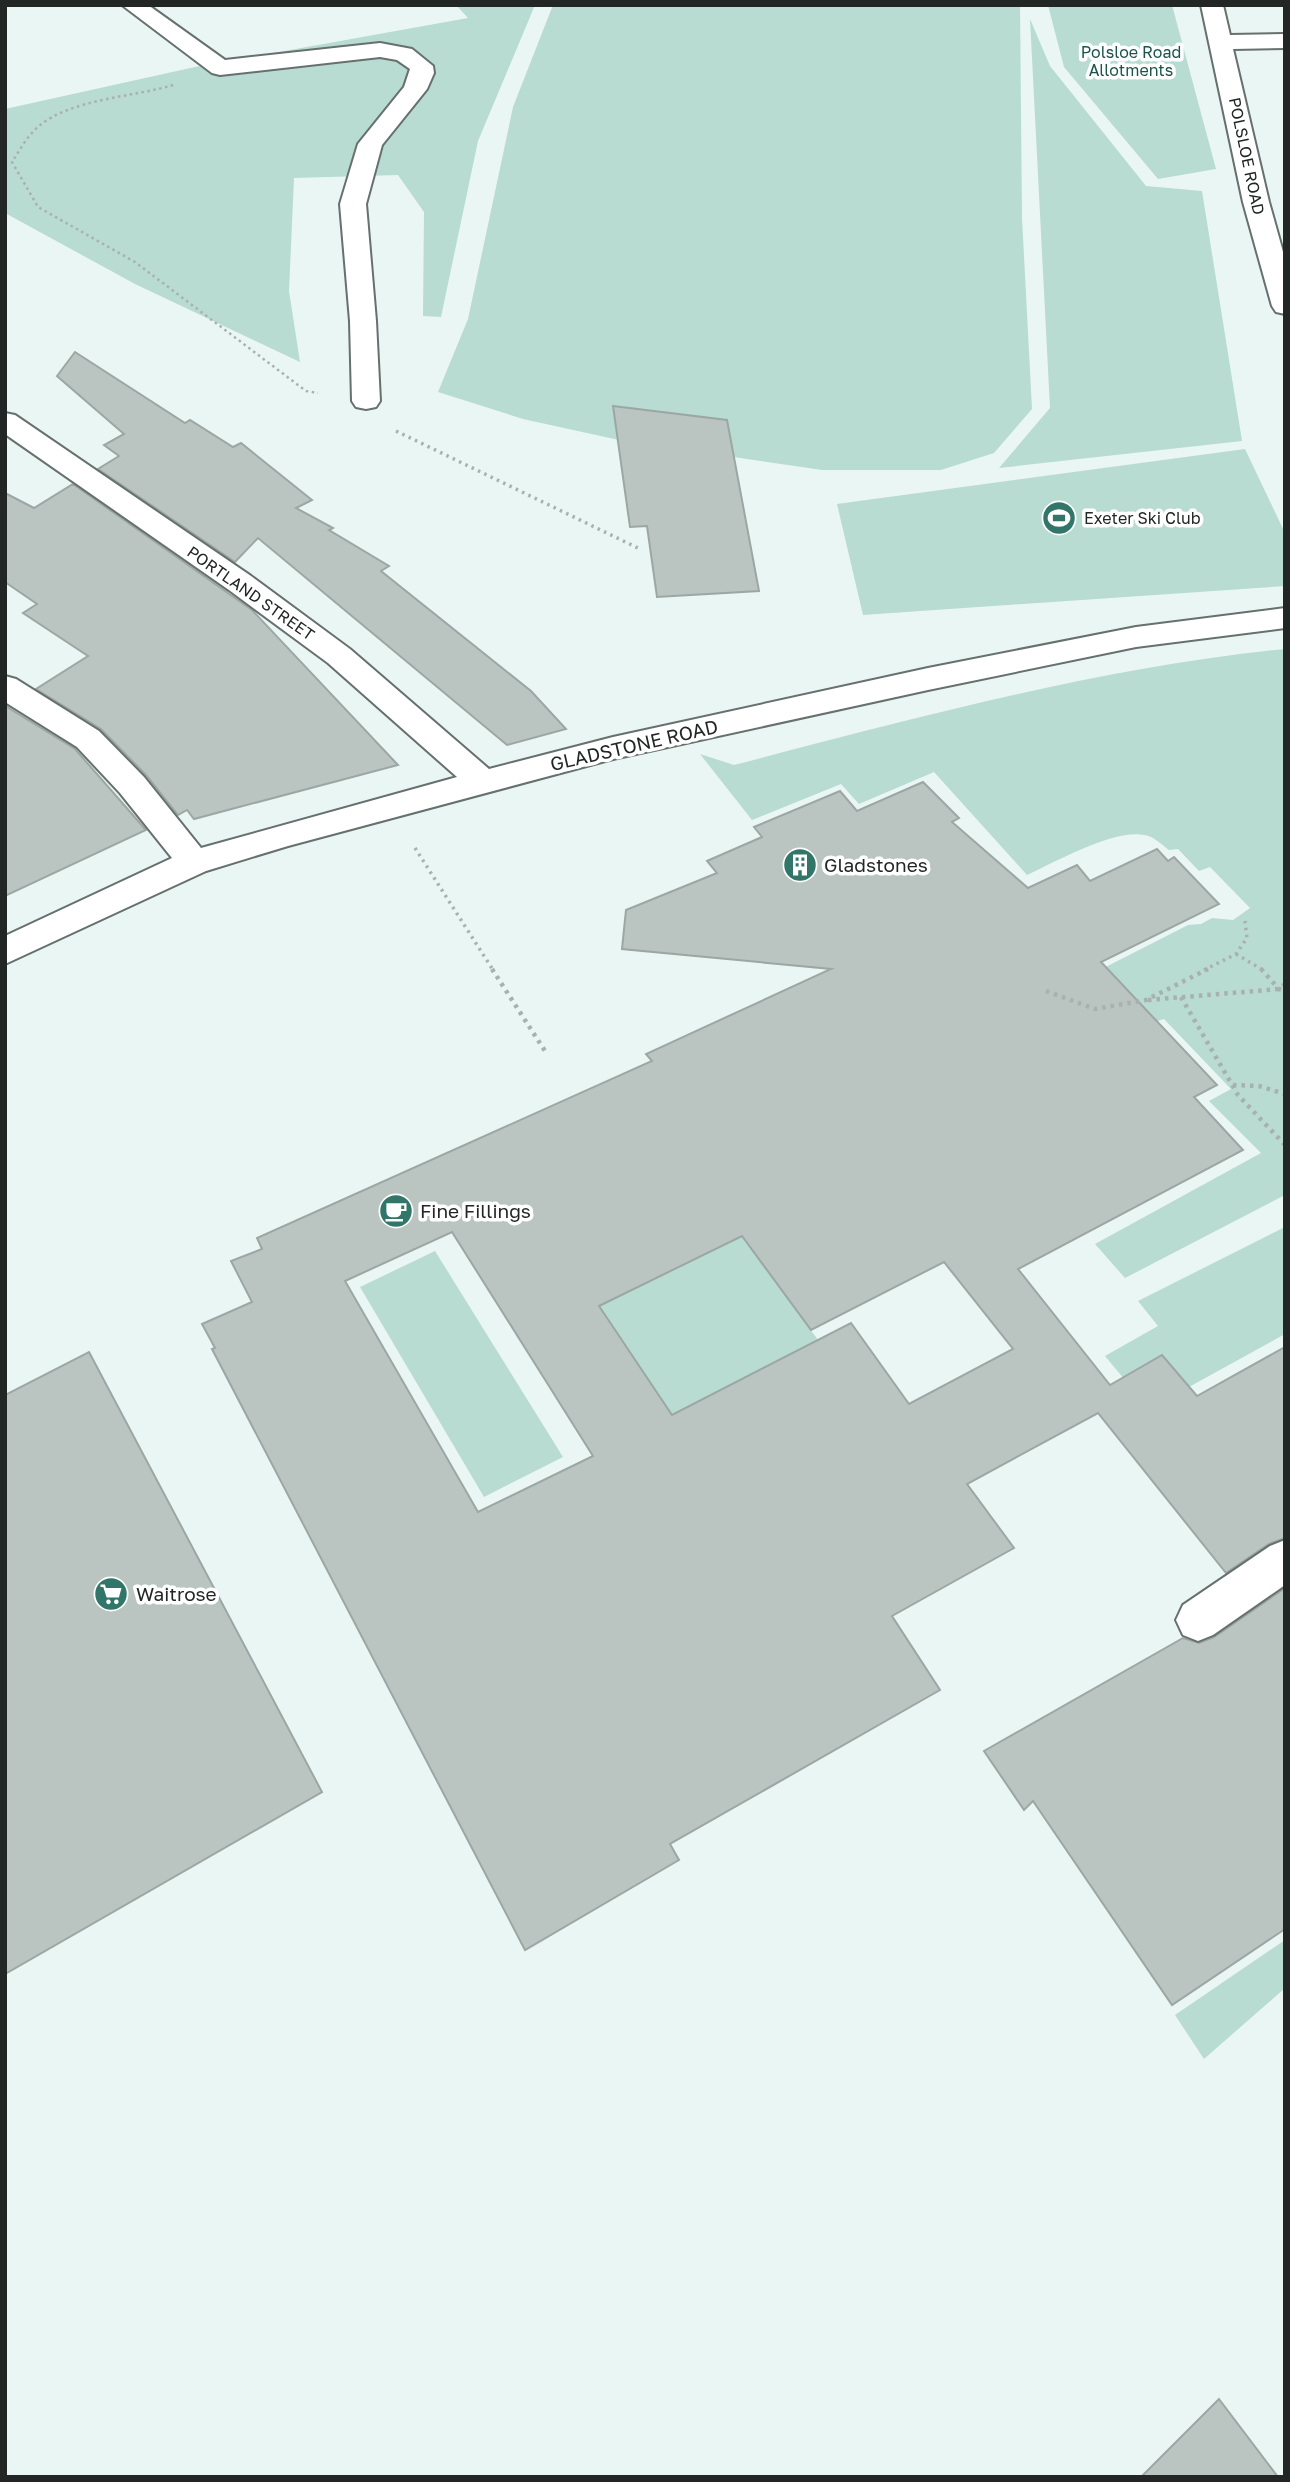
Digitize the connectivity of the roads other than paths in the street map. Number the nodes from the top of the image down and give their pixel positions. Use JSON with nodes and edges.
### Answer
{"nodes":[{"id":1,"x":1212,"y":5,"type":"edge"},
{"id":2,"x":141,"y":6,"type":"edge"},
{"id":3,"x":1285,"y":41,"type":"edge"},
{"id":4,"x":1222,"y":42,"type":"junction"},
{"id":5,"x":1285,"y":199,"type":"edge"},
{"id":6,"x":1256,"y":202,"type":"junction"},
{"id":7,"x":1285,"y":306,"type":"edge"},
{"id":8,"x":366,"y":401,"type":"road end"},
{"id":9,"x":5,"y":421,"type":"edge"},
{"id":10,"x":1285,"y":618,"type":"edge"},
{"id":11,"x":5,"y":687,"type":"edge"},
{"id":12,"x":483,"y":782,"type":"junction"},
{"id":13,"x":194,"y":862,"type":"junction"},
{"id":14,"x":5,"y":951,"type":"edge"},
{"id":15,"x":1285,"y":1560,"type":"edge"},
{"id":16,"x":1198,"y":1620,"type":"dead end"}],
"edges":[{"from":1,"to":4,"type":"street","name":"POLSLOE ROAD"},
{"from":2,"to":8,"type":"street"},
{"from":3,"to":4,"type":"street"},
{"from":4,"to":6,"type":"street","name":"POLSLOE ROAD"},
{"from":5,"to":6,"type":"street"},
{"from":6,"to":7,"type":"street","name":"POLSLOE ROAD"},
{"from":9,"to":12,"type":"street","name":"PORTLAND STREET"},
{"from":10,"to":12,"type":"street","name":"GLADSTONE ROAD"},
{"from":11,"to":13,"type":"street"},
{"from":12,"to":13,"type":"street","name":"GLADSTONE ROAD"},
{"from":13,"to":14,"type":"street","name":"GLADSTONE ROAD"},
{"from":15,"to":16,"type":"street"}]}
